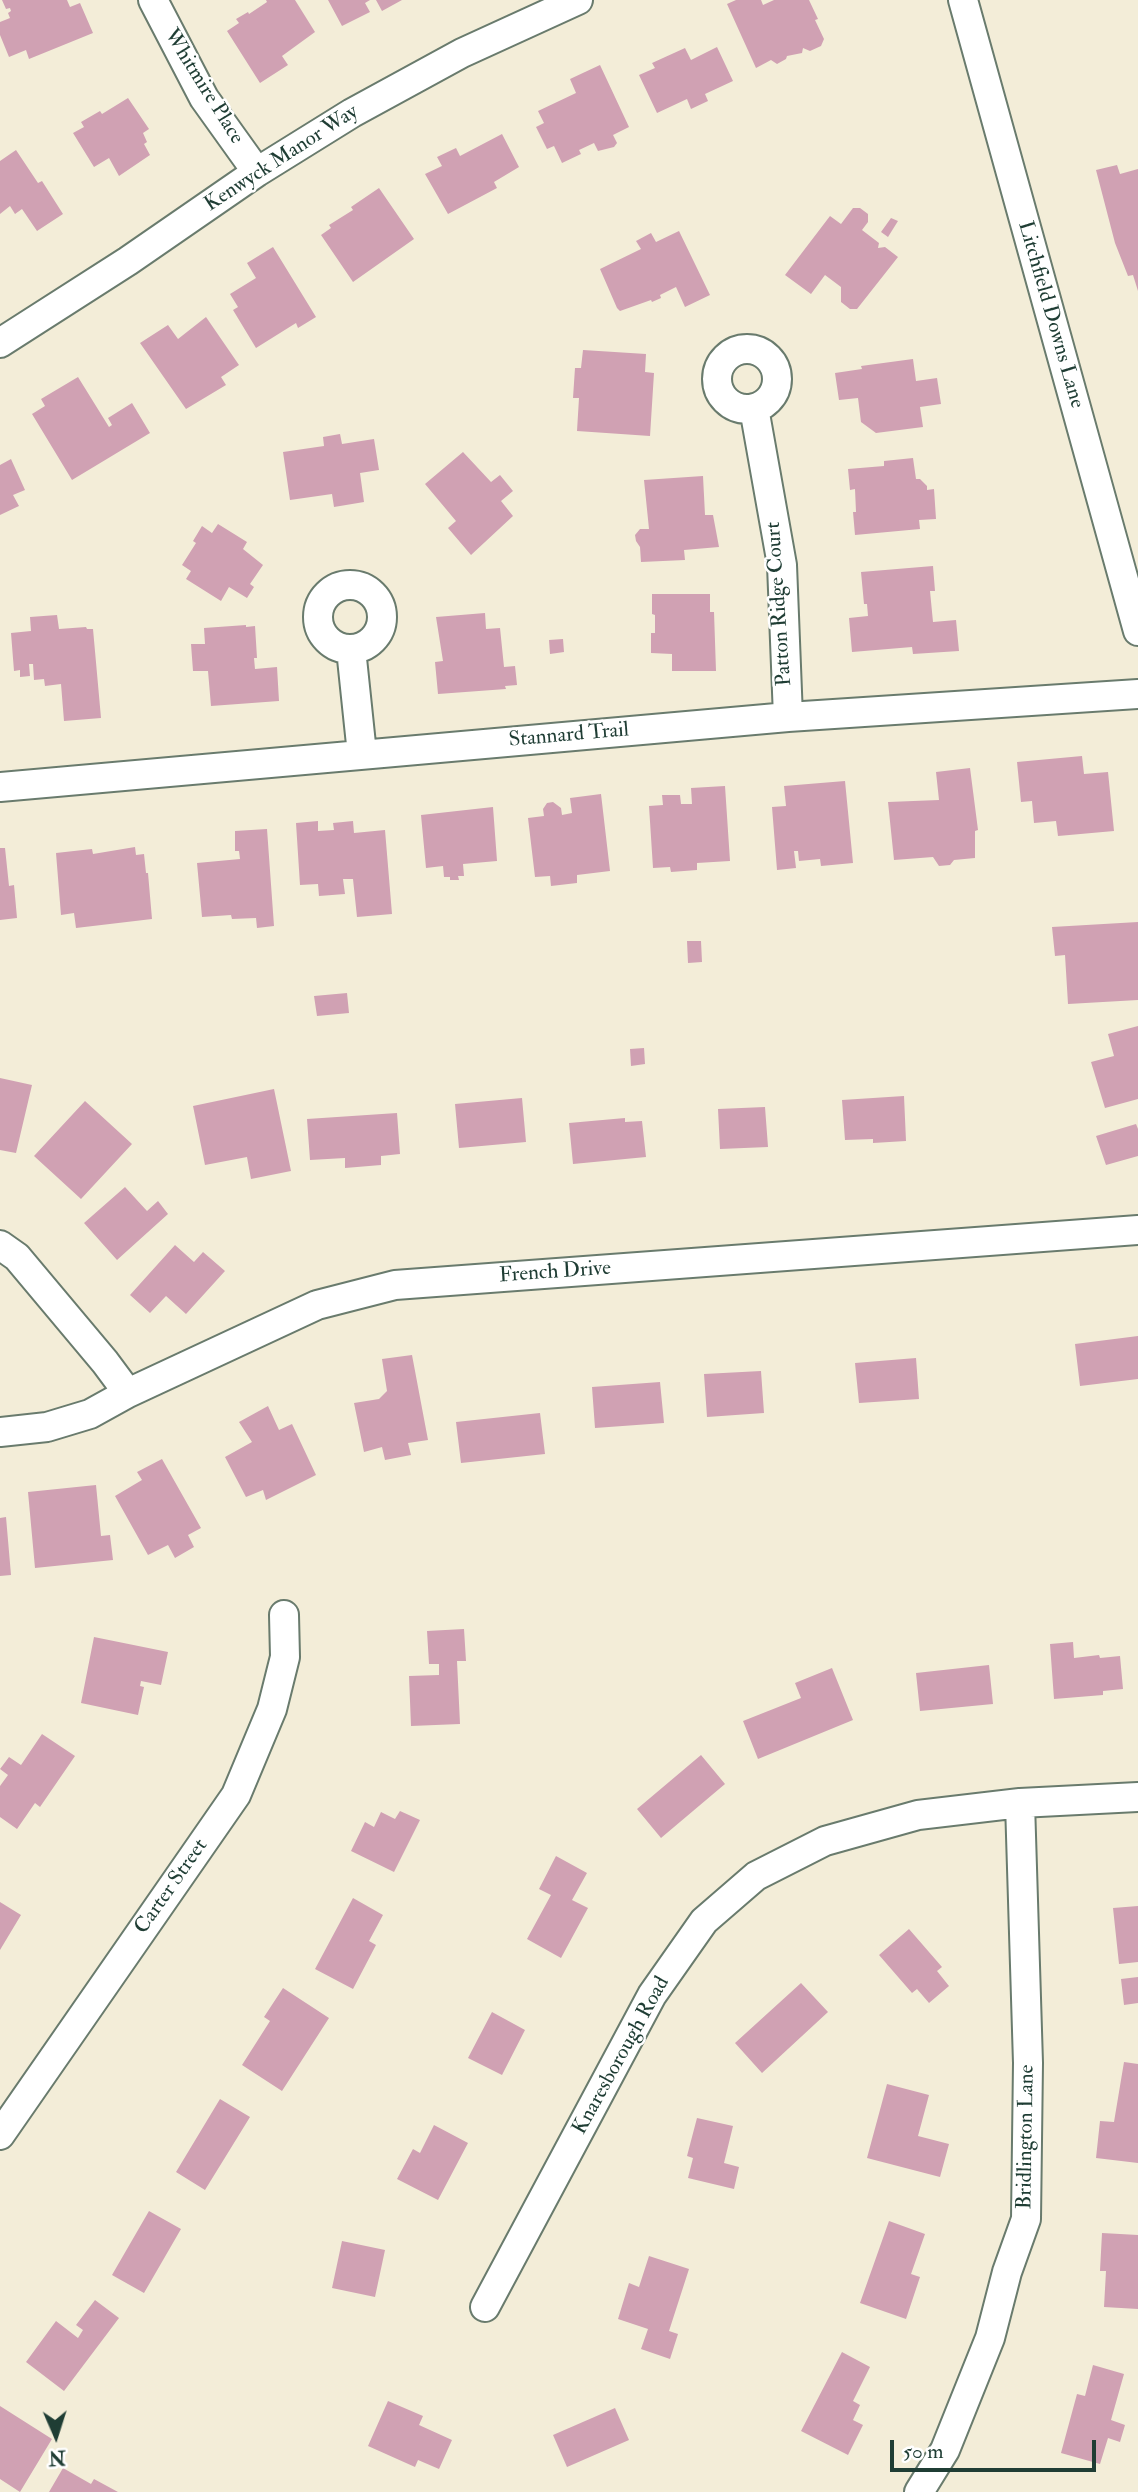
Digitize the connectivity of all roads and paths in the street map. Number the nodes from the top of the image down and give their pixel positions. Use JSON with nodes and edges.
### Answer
{"nodes":[{"id":1,"x":153,"y":0,"type":"edge"},
{"id":2,"x":578,"y":0,"type":"edge"},
{"id":3,"x":963,"y":0,"type":"edge"},
{"id":4,"x":257,"y":172,"type":"junction"},
{"id":5,"x":0,"y":343,"type":"edge"},
{"id":6,"x":754,"y":408,"type":"dead end"},
{"id":7,"x":1138,"y":631,"type":"edge"},
{"id":8,"x":351,"y":649,"type":"dead end"},
{"id":9,"x":1138,"y":694,"type":"edge"},
{"id":10,"x":788,"y":717,"type":"junction"},
{"id":11,"x":362,"y":754,"type":"junction"},
{"id":12,"x":0,"y":787,"type":"edge"},
{"id":13,"x":1138,"y":1230,"type":"edge"},
{"id":14,"x":0,"y":1245,"type":"edge"},
{"id":15,"x":128,"y":1392,"type":"junction"},
{"id":16,"x":0,"y":1432,"type":"edge"},
{"id":17,"x":284,"y":1615,"type":"dead end"},
{"id":18,"x":1138,"y":1797,"type":"edge"},
{"id":19,"x":1020,"y":1803,"type":"junction"},
{"id":20,"x":0,"y":2135,"type":"edge"},
{"id":21,"x":485,"y":2307,"type":"dead end"},
{"id":22,"x":919,"y":2492,"type":"edge"}],
"edges":[{"from":1,"to":4,"type":"street","name":"Whitmire Place"},
{"from":2,"to":4,"type":"street","name":"Kenwyck Manor Way"},
{"from":3,"to":7,"type":"street","name":"Litchfield Downs Lane"},
{"from":4,"to":5,"type":"street","name":"Kenwyck Manor Way"},
{"from":6,"to":10,"type":"street","name":"Patton Ridge Court"},
{"from":8,"to":11,"type":"street"},
{"from":9,"to":10,"type":"street","name":"Stannard Trail"},
{"from":10,"to":11,"type":"street","name":"Stannard Trail"},
{"from":11,"to":12,"type":"street","name":"Stannard Trail"},
{"from":13,"to":15,"type":"street","name":"French Drive"},
{"from":14,"to":15,"type":"street"},
{"from":15,"to":16,"type":"street","name":"French Drive"},
{"from":17,"to":20,"type":"street","name":"Carter Street"},
{"from":18,"to":19,"type":"street","name":"Knaresborough Road"},
{"from":19,"to":21,"type":"street","name":"Knaresborough Road"},
{"from":19,"to":22,"type":"street","name":"Bridlington Lane"}]}
